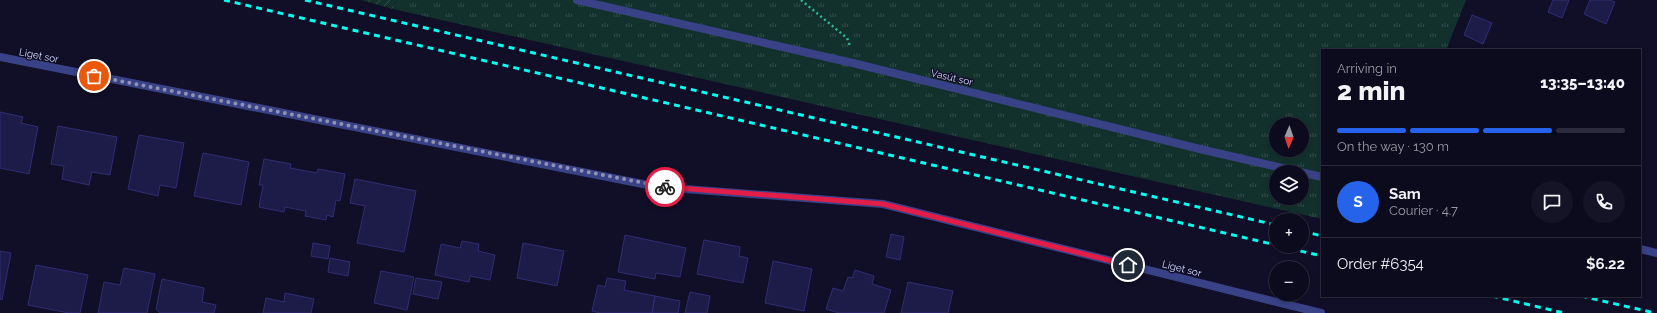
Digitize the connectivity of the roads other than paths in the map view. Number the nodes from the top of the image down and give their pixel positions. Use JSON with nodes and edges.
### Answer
{"nodes":[{"id":1,"x":577,"y":0,"type":"edge"},
{"id":2,"x":0,"y":57,"type":"edge"},
{"id":3,"x":1321,"y":176,"type":"edge"},
{"id":4,"x":1641,"y":249,"type":"edge"},
{"id":5,"x":1657,"y":253,"type":"edge"},
{"id":6,"x":1295,"y":310,"type":"edge"},
{"id":7,"x":1321,"y":313,"type":"edge"}],
"edges":[{"from":1,"to":3,"type":"street","name":"Vasút sor"},
{"from":2,"to":6,"type":"street","name":"Liget sor"},
{"from":4,"to":5,"type":"street"},
{"from":6,"to":7,"type":"street","name":"Liget sor"}]}
